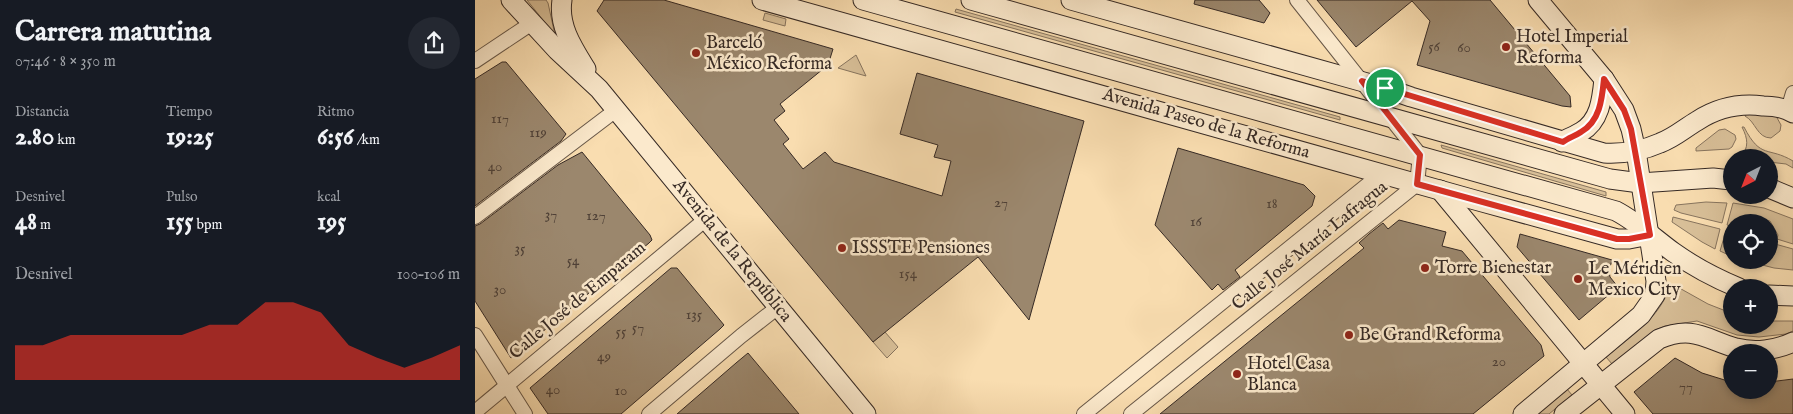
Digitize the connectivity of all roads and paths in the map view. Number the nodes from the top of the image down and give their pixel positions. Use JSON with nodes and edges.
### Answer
{"nodes":[{"id":1,"x":511,"y":0,"type":"edge"},
{"id":2,"x":562,"y":0,"type":"edge"},
{"id":3,"x":762,"y":0,"type":"edge"},
{"id":4,"x":863,"y":0,"type":"edge"},
{"id":5,"x":971,"y":0,"type":"edge"},
{"id":6,"x":1071,"y":0,"type":"edge"},
{"id":7,"x":1297,"y":0,"type":"edge"},
{"id":8,"x":1538,"y":0,"type":"edge"},
{"id":9,"x":532,"y":22,"type":"junction"},
{"id":10,"x":475,"y":61,"type":"edge"},
{"id":11,"x":1604,"y":79,"type":"junction"},
{"id":12,"x":1362,"y":81,"type":"junction"},
{"id":13,"x":599,"y":89,"type":"junction"},
{"id":14,"x":1791,"y":105,"type":"edge"},
{"id":15,"x":616,"y":110,"type":"junction"},
{"id":16,"x":1389,"y":116,"type":"junction"},
{"id":17,"x":1563,"y":142,"type":"junction"},
{"id":18,"x":1636,"y":151,"type":"junction"},
{"id":19,"x":1420,"y":155,"type":"junction"},
{"id":20,"x":1381,"y":174,"type":"junction"},
{"id":21,"x":1723,"y":179,"type":"edge"},
{"id":22,"x":1640,"y":183,"type":"junction"},
{"id":23,"x":1417,"y":184,"type":"junction"},
{"id":24,"x":1440,"y":190,"type":"junction"},
{"id":25,"x":1778,"y":192,"type":"edge"},
{"id":26,"x":1793,"y":198,"type":"edge"},
{"id":27,"x":475,"y":217,"type":"edge"},
{"id":28,"x":706,"y":219,"type":"junction"},
{"id":29,"x":1650,"y":235,"type":"junction"},
{"id":30,"x":1723,"y":281,"type":"edge"},
{"id":31,"x":1778,"y":295,"type":"edge"},
{"id":32,"x":1793,"y":296,"type":"edge"},
{"id":33,"x":778,"y":307,"type":"junction"},
{"id":34,"x":475,"y":335,"type":"edge"},
{"id":35,"x":1793,"y":342,"type":"edge"},
{"id":36,"x":1584,"y":364,"type":"junction"},
{"id":37,"x":1601,"y":384,"type":"junction"},
{"id":38,"x":507,"y":385,"type":"junction"},
{"id":39,"x":475,"y":412,"type":"edge"},
{"id":40,"x":863,"y":413,"type":"edge"},
{"id":41,"x":525,"y":414,"type":"edge"},
{"id":42,"x":649,"y":414,"type":"edge"},
{"id":43,"x":1084,"y":414,"type":"edge"},
{"id":44,"x":1131,"y":414,"type":"edge"},
{"id":45,"x":1523,"y":414,"type":"edge"},
{"id":46,"x":1564,"y":414,"type":"edge"},
{"id":47,"x":1625,"y":414,"type":"edge"}],
"edges":[{"from":1,"to":9,"type":"main road","name":"Avenida de la República"},
{"from":2,"to":13,"type":"main road","name":"Avenida de la República"},
{"from":3,"to":20,"type":"main road","name":"Avenida Paseo de la Reforma"},
{"from":4,"to":19,"type":"main road","name":"Avenida Paseo de la Reforma"},
{"from":5,"to":16,"type":"main road"},
{"from":6,"to":12,"type":"main road"},
{"from":7,"to":12,"type":"street"},
{"from":8,"to":11,"type":"main road"},
{"from":9,"to":10,"type":"street"},
{"from":9,"to":13,"type":"main road","name":"Avenida de la República"},
{"from":11,"to":17,"type":"main road"},
{"from":11,"to":18,"type":"main road"},
{"from":12,"to":16,"type":"street"},
{"from":12,"to":17,"type":"main road"},
{"from":13,"to":15,"type":"main road","name":"Avenida de la República"},
{"from":14,"to":18,"type":"main road"},
{"from":15,"to":27,"type":"street"},
{"from":15,"to":28,"type":"main road","name":"Avenida de la República"},
{"from":16,"to":19,"type":"street"},
{"from":16,"to":22,"type":"main road"},
{"from":17,"to":18,"type":"main road"},
{"from":18,"to":22,"type":"main road"},
{"from":19,"to":23,"type":"street"},
{"from":19,"to":29,"type":"main road","name":"Avenida Paseo de la Reforma"},
{"from":20,"to":23,"type":"main road","name":"Avenida Paseo de la Reforma"},
{"from":20,"to":43,"type":"street","name":"Calle José María Lafragua"},
{"from":21,"to":22,"type":"main road"},
{"from":22,"to":29,"type":"main road"},
{"from":23,"to":24,"type":"main road","name":"Avenida Paseo de la Reforma"},
{"from":23,"to":44,"type":"street","name":"Calle José María Lafragua"},
{"from":24,"to":29,"type":"main road","name":"Avenida Paseo de la Reforma"},
{"from":24,"to":36,"type":"main road"},
{"from":25,"to":26,"type":"main road"},
{"from":28,"to":33,"type":"main road","name":"Avenida de la República"},
{"from":28,"to":38,"type":"street","name":"Calle José de Emparam"},
{"from":29,"to":30,"type":"main road","name":"Avenida Paseo de la Reforma"},
{"from":29,"to":36,"type":"main road"},
{"from":31,"to":32,"type":"main road"},
{"from":33,"to":40,"type":"main road","name":"Avenida de la República"},
{"from":33,"to":42,"type":"street"},
{"from":34,"to":38,"type":"street"},
{"from":35,"to":37,"type":"main road"},
{"from":36,"to":37,"type":"main road"},
{"from":36,"to":45,"type":"main road"},
{"from":37,"to":46,"type":"main road"},
{"from":37,"to":47,"type":"main road"},
{"from":38,"to":39,"type":"street","name":"Calle José de Emparam"},
{"from":38,"to":41,"type":"street"}]}
